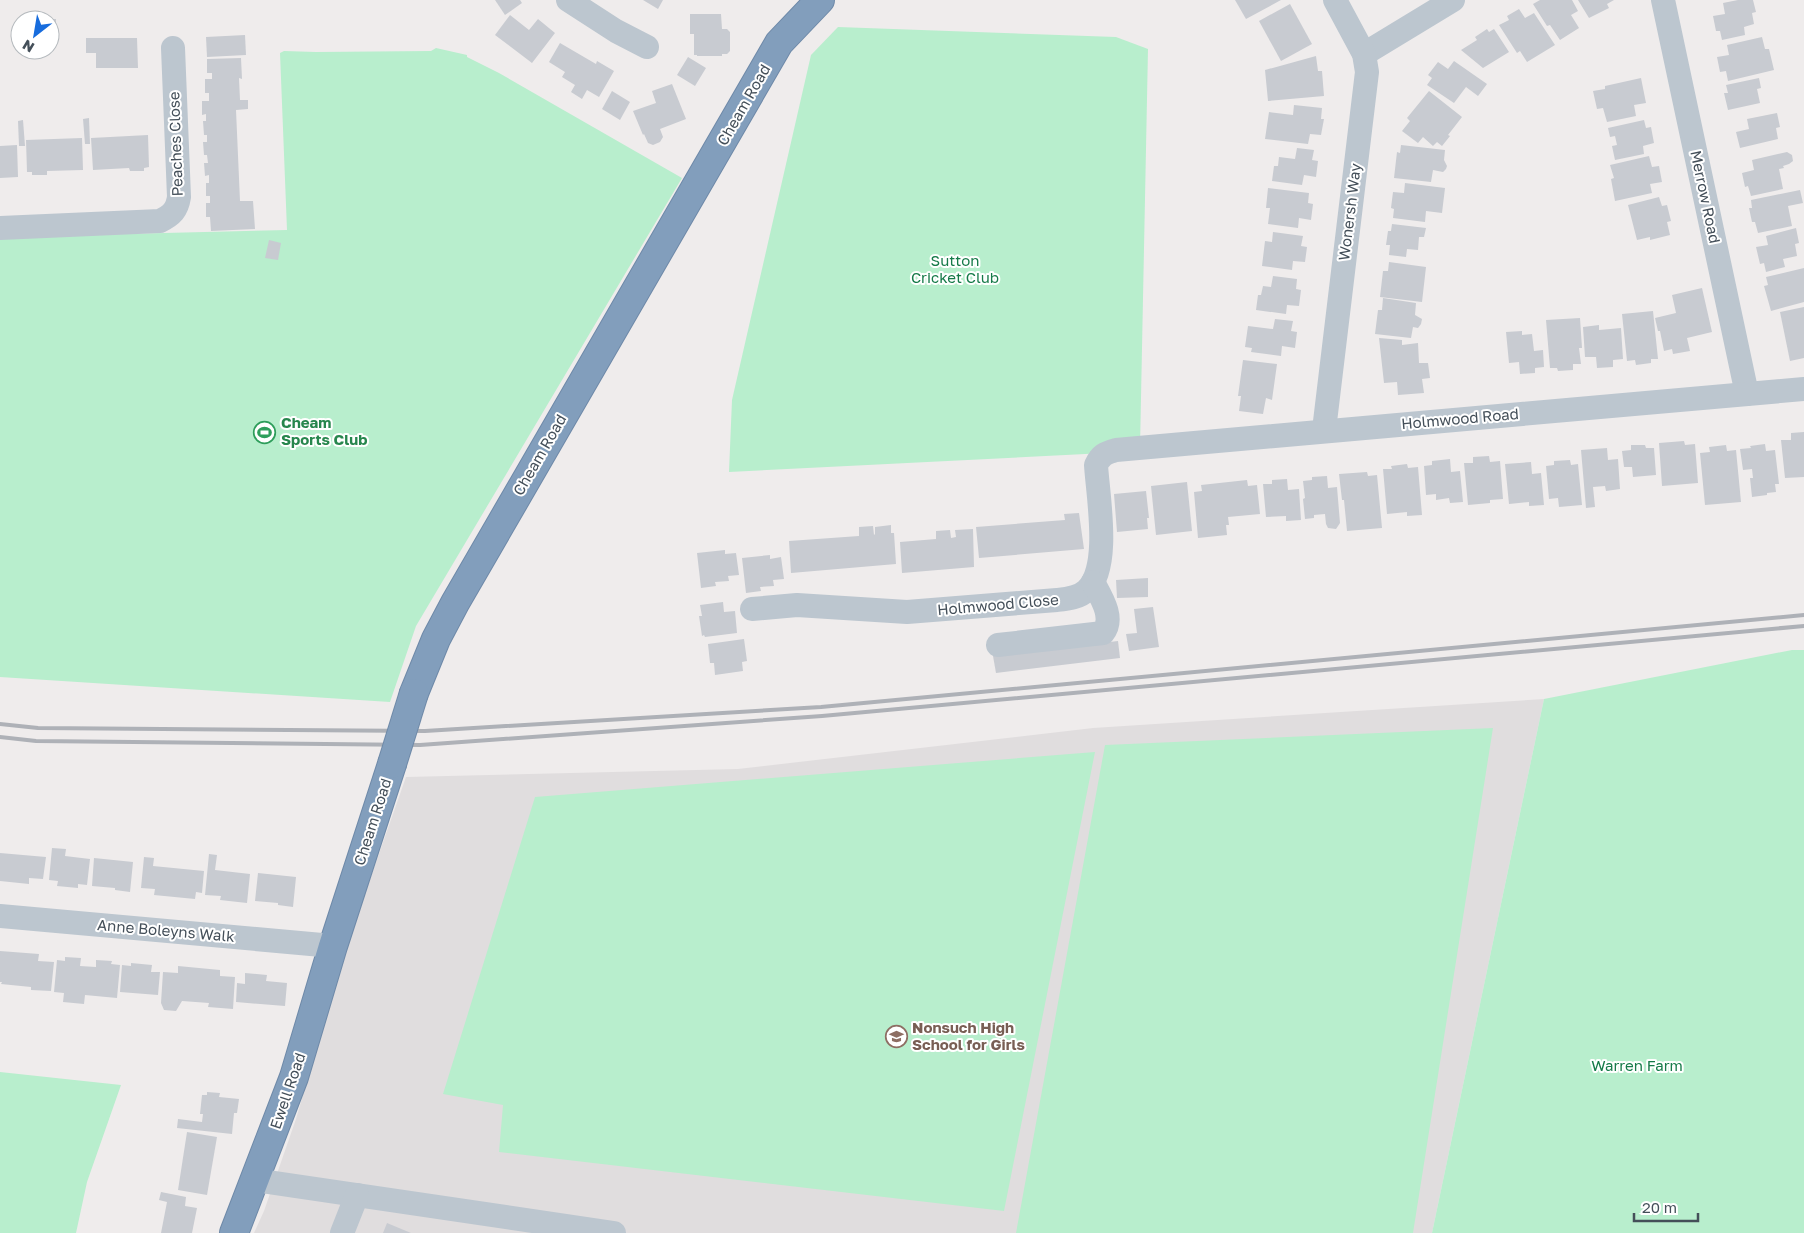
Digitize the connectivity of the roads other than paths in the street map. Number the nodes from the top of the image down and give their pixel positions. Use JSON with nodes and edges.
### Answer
{"nodes":[{"id":1,"x":568,"y":0,"type":"edge"},
{"id":2,"x":820,"y":0,"type":"edge"},
{"id":3,"x":1335,"y":0,"type":"edge"},
{"id":4,"x":1454,"y":0,"type":"edge"},
{"id":5,"x":1663,"y":0,"type":"edge"},
{"id":6,"x":648,"y":47,"type":"dead end"},
{"id":7,"x":173,"y":48,"type":"dead end"},
{"id":8,"x":1364,"y":54,"type":"junction"},
{"id":9,"x":0,"y":228,"type":"edge"},
{"id":10,"x":1804,"y":389,"type":"edge"},
{"id":11,"x":1748,"y":394,"type":"junction"},
{"id":12,"x":1324,"y":430,"type":"junction"},
{"id":13,"x":1094,"y":582,"type":"junction"},
{"id":14,"x":752,"y":609,"type":"dead end"},
{"id":15,"x":998,"y":645,"type":"dead end"},
{"id":16,"x":0,"y":916,"type":"edge"},
{"id":17,"x":333,"y":946,"type":"junction"},
{"id":18,"x":255,"y":1180,"type":"junction"},
{"id":19,"x":358,"y":1195,"type":"junction"},
{"id":20,"x":511,"y":1225,"type":"edge"},
{"id":21,"x":234,"y":1233,"type":"edge"},
{"id":22,"x":342,"y":1233,"type":"edge"},
{"id":23,"x":614,"y":1233,"type":"edge"}],
"edges":[{"from":1,"to":6,"type":"street"},
{"from":2,"to":17,"type":"highway","name":"Cheam Road","bridge":true},
{"from":3,"to":8,"type":"street","name":"Wonersh Way"},
{"from":4,"to":8,"type":"street"},
{"from":5,"to":11,"type":"street","name":"Merrow Road"},
{"from":7,"to":9,"type":"street","name":"Peaches Close"},
{"from":8,"to":12,"type":"street","name":"Wonersh Way"},
{"from":10,"to":11,"type":"street","name":"Holmwood Road"},
{"from":11,"to":12,"type":"street","name":"Holmwood Road"},
{"from":12,"to":13,"type":"street","name":"Holmwood Road"},
{"from":13,"to":14,"type":"street","name":"Holmwood Close"},
{"from":13,"to":15,"type":"street"},
{"from":16,"to":17,"type":"street","name":"Anne Boleyns Walk"},
{"from":17,"to":18,"type":"highway","name":"Ewell Road"},
{"from":18,"to":19,"type":"street"},
{"from":18,"to":21,"type":"highway","name":"Ewell Road"},
{"from":19,"to":20,"type":"street"},
{"from":19,"to":22,"type":"street"},
{"from":20,"to":23,"type":"street"}]}
